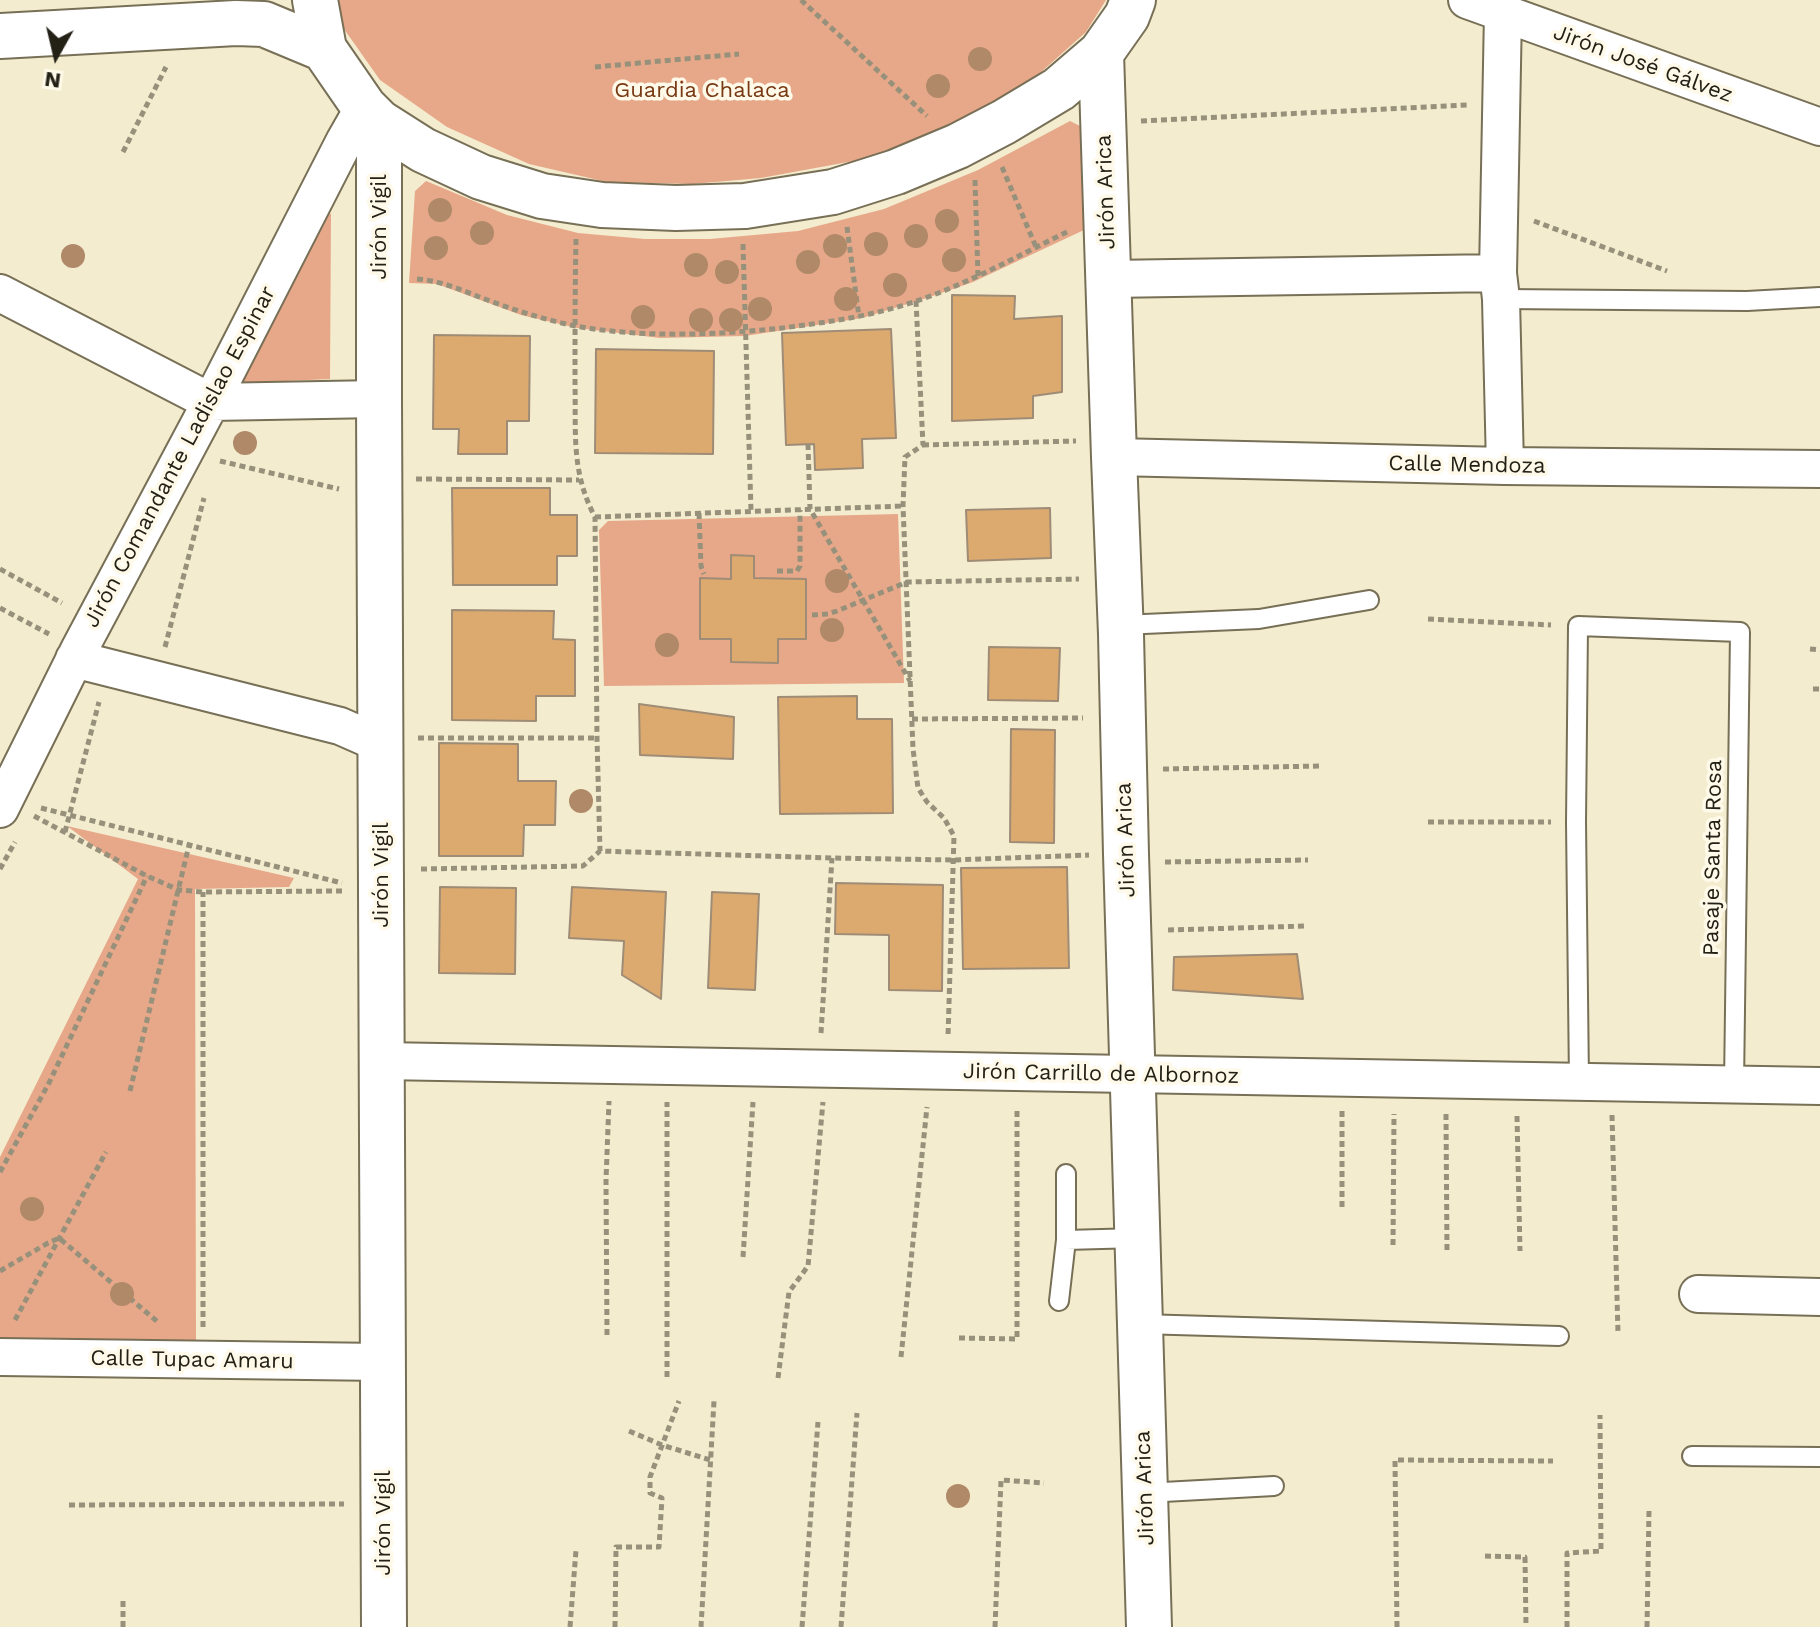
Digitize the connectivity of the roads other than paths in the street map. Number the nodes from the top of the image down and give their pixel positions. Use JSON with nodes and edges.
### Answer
{"nodes":[{"id":1,"x":315,"y":0,"type":"edge"},
{"id":2,"x":1133,"y":0,"type":"edge"},
{"id":3,"x":1467,"y":0,"type":"edge"},
{"id":4,"x":1503,"y":13,"type":"junction"},
{"id":5,"x":0,"y":36,"type":"edge"},
{"id":6,"x":324,"y":49,"type":"junction"},
{"id":7,"x":1101,"y":53,"type":"junction"},
{"id":8,"x":372,"y":114,"type":"junction"},
{"id":9,"x":1820,"y":127,"type":"edge"},
{"id":10,"x":1109,"y":279,"type":"junction"},
{"id":11,"x":1500,"y":286,"type":"junction"},
{"id":12,"x":0,"y":293,"type":"edge"},
{"id":13,"x":1820,"y":297,"type":"edge"},
{"id":14,"x":379,"y":399,"type":"junction"},
{"id":15,"x":211,"y":402,"type":"junction"},
{"id":16,"x":1101,"y":449,"type":"junction"},
{"id":17,"x":1505,"y":466,"type":"junction"},
{"id":18,"x":1820,"y":469,"type":"edge"},
{"id":19,"x":1369,"y":600,"type":"dead end"},
{"id":20,"x":1121,"y":625,"type":"junction"},
{"id":21,"x":89,"y":649,"type":"junction"},
{"id":22,"x":381,"y":741,"type":"junction"},
{"id":23,"x":8,"y":825,"type":"edge"},
{"id":24,"x":382,"y":1061,"type":"junction"},
{"id":25,"x":1132,"y":1075,"type":"junction"},
{"id":26,"x":1595,"y":1082,"type":"junction"},
{"id":27,"x":1734,"y":1085,"type":"junction"},
{"id":28,"x":1820,"y":1086,"type":"edge"},
{"id":29,"x":1066,"y":1174,"type":"dead end"},
{"id":30,"x":1138,"y":1238,"type":"junction"},
{"id":31,"x":1066,"y":1240,"type":"junction"},
{"id":32,"x":1698,"y":1294,"type":"dead end"},
{"id":33,"x":1820,"y":1297,"type":"edge"},
{"id":34,"x":1059,"y":1301,"type":"dead end"},
{"id":35,"x":1140,"y":1324,"type":"junction"},
{"id":36,"x":1559,"y":1336,"type":"dead end"},
{"id":37,"x":0,"y":1357,"type":"edge"},
{"id":38,"x":383,"y":1362,"type":"junction"},
{"id":39,"x":1692,"y":1456,"type":"dead end"},
{"id":40,"x":1820,"y":1457,"type":"edge"},
{"id":41,"x":1274,"y":1486,"type":"dead end"},
{"id":42,"x":1145,"y":1493,"type":"junction"},
{"id":43,"x":384,"y":1627,"type":"edge"},
{"id":44,"x":1149,"y":1627,"type":"edge"}],
"edges":[{"from":1,"to":6,"type":"main road"},
{"from":2,"to":7,"type":"main road"},
{"from":3,"to":4,"type":"street","name":"Jirón José Gálvez"},
{"from":4,"to":9,"type":"street","name":"Jirón José Gálvez"},
{"from":4,"to":11,"type":"street"},
{"from":5,"to":6,"type":"main road"},
{"from":6,"to":8,"type":"main road"},
{"from":7,"to":8,"type":"main road"},
{"from":7,"to":10,"type":"main road","name":"Jirón Arica"},
{"from":8,"to":14,"type":"main road","name":"Jirón Vigil"},
{"from":8,"to":15,"type":"street","name":"Jirón Comandante Ladislao Espinar"},
{"from":10,"to":11,"type":"street"},
{"from":10,"to":16,"type":"main road","name":"Jirón Arica"},
{"from":11,"to":13,"type":"lane"},
{"from":11,"to":17,"type":"street"},
{"from":12,"to":15,"type":"street"},
{"from":14,"to":15,"type":"street"},
{"from":14,"to":22,"type":"main road","name":"Jirón Vigil"},
{"from":15,"to":21,"type":"street","name":"Jirón Comandante Ladislao Espinar"},
{"from":16,"to":17,"type":"street","name":"Calle Mendoza"},
{"from":16,"to":20,"type":"main road","name":"Jirón Arica"},
{"from":17,"to":18,"type":"street","name":"Calle Mendoza"},
{"from":19,"to":20,"type":"lane"},
{"from":20,"to":25,"type":"main road","name":"Jirón Arica"},
{"from":21,"to":22,"type":"street"},
{"from":21,"to":23,"type":"street","name":"Jirón Comandante Ladislao Espinar"},
{"from":22,"to":24,"type":"main road","name":"Jirón Vigil"},
{"from":24,"to":25,"type":"street","name":"Jirón Carrillo de Albornoz"},
{"from":24,"to":38,"type":"main road","name":"Jirón Vigil"},
{"from":25,"to":26,"type":"street","name":"Jirón Carrillo de Albornoz"},
{"from":25,"to":30,"type":"main road","name":"Jirón Arica"},
{"from":26,"to":27,"type":"street","name":"Jirón Carrillo de Albornoz"},
{"from":26,"to":27,"type":"lane","name":"Pasaje Santa Rosa"},
{"from":27,"to":28,"type":"street","name":"Jirón Carrillo de Albornoz"},
{"from":29,"to":31,"type":"lane"},
{"from":30,"to":31,"type":"lane"},
{"from":30,"to":35,"type":"main road","name":"Jirón Arica"},
{"from":31,"to":34,"type":"lane"},
{"from":32,"to":33,"type":"street"},
{"from":35,"to":36,"type":"lane"},
{"from":35,"to":42,"type":"main road","name":"Jirón Arica"},
{"from":37,"to":38,"type":"street","name":"Calle Tupac Amaru"},
{"from":38,"to":43,"type":"main road","name":"Jirón Vigil"},
{"from":39,"to":40,"type":"lane"},
{"from":41,"to":42,"type":"lane"},
{"from":42,"to":44,"type":"main road","name":"Jirón Arica"}]}
